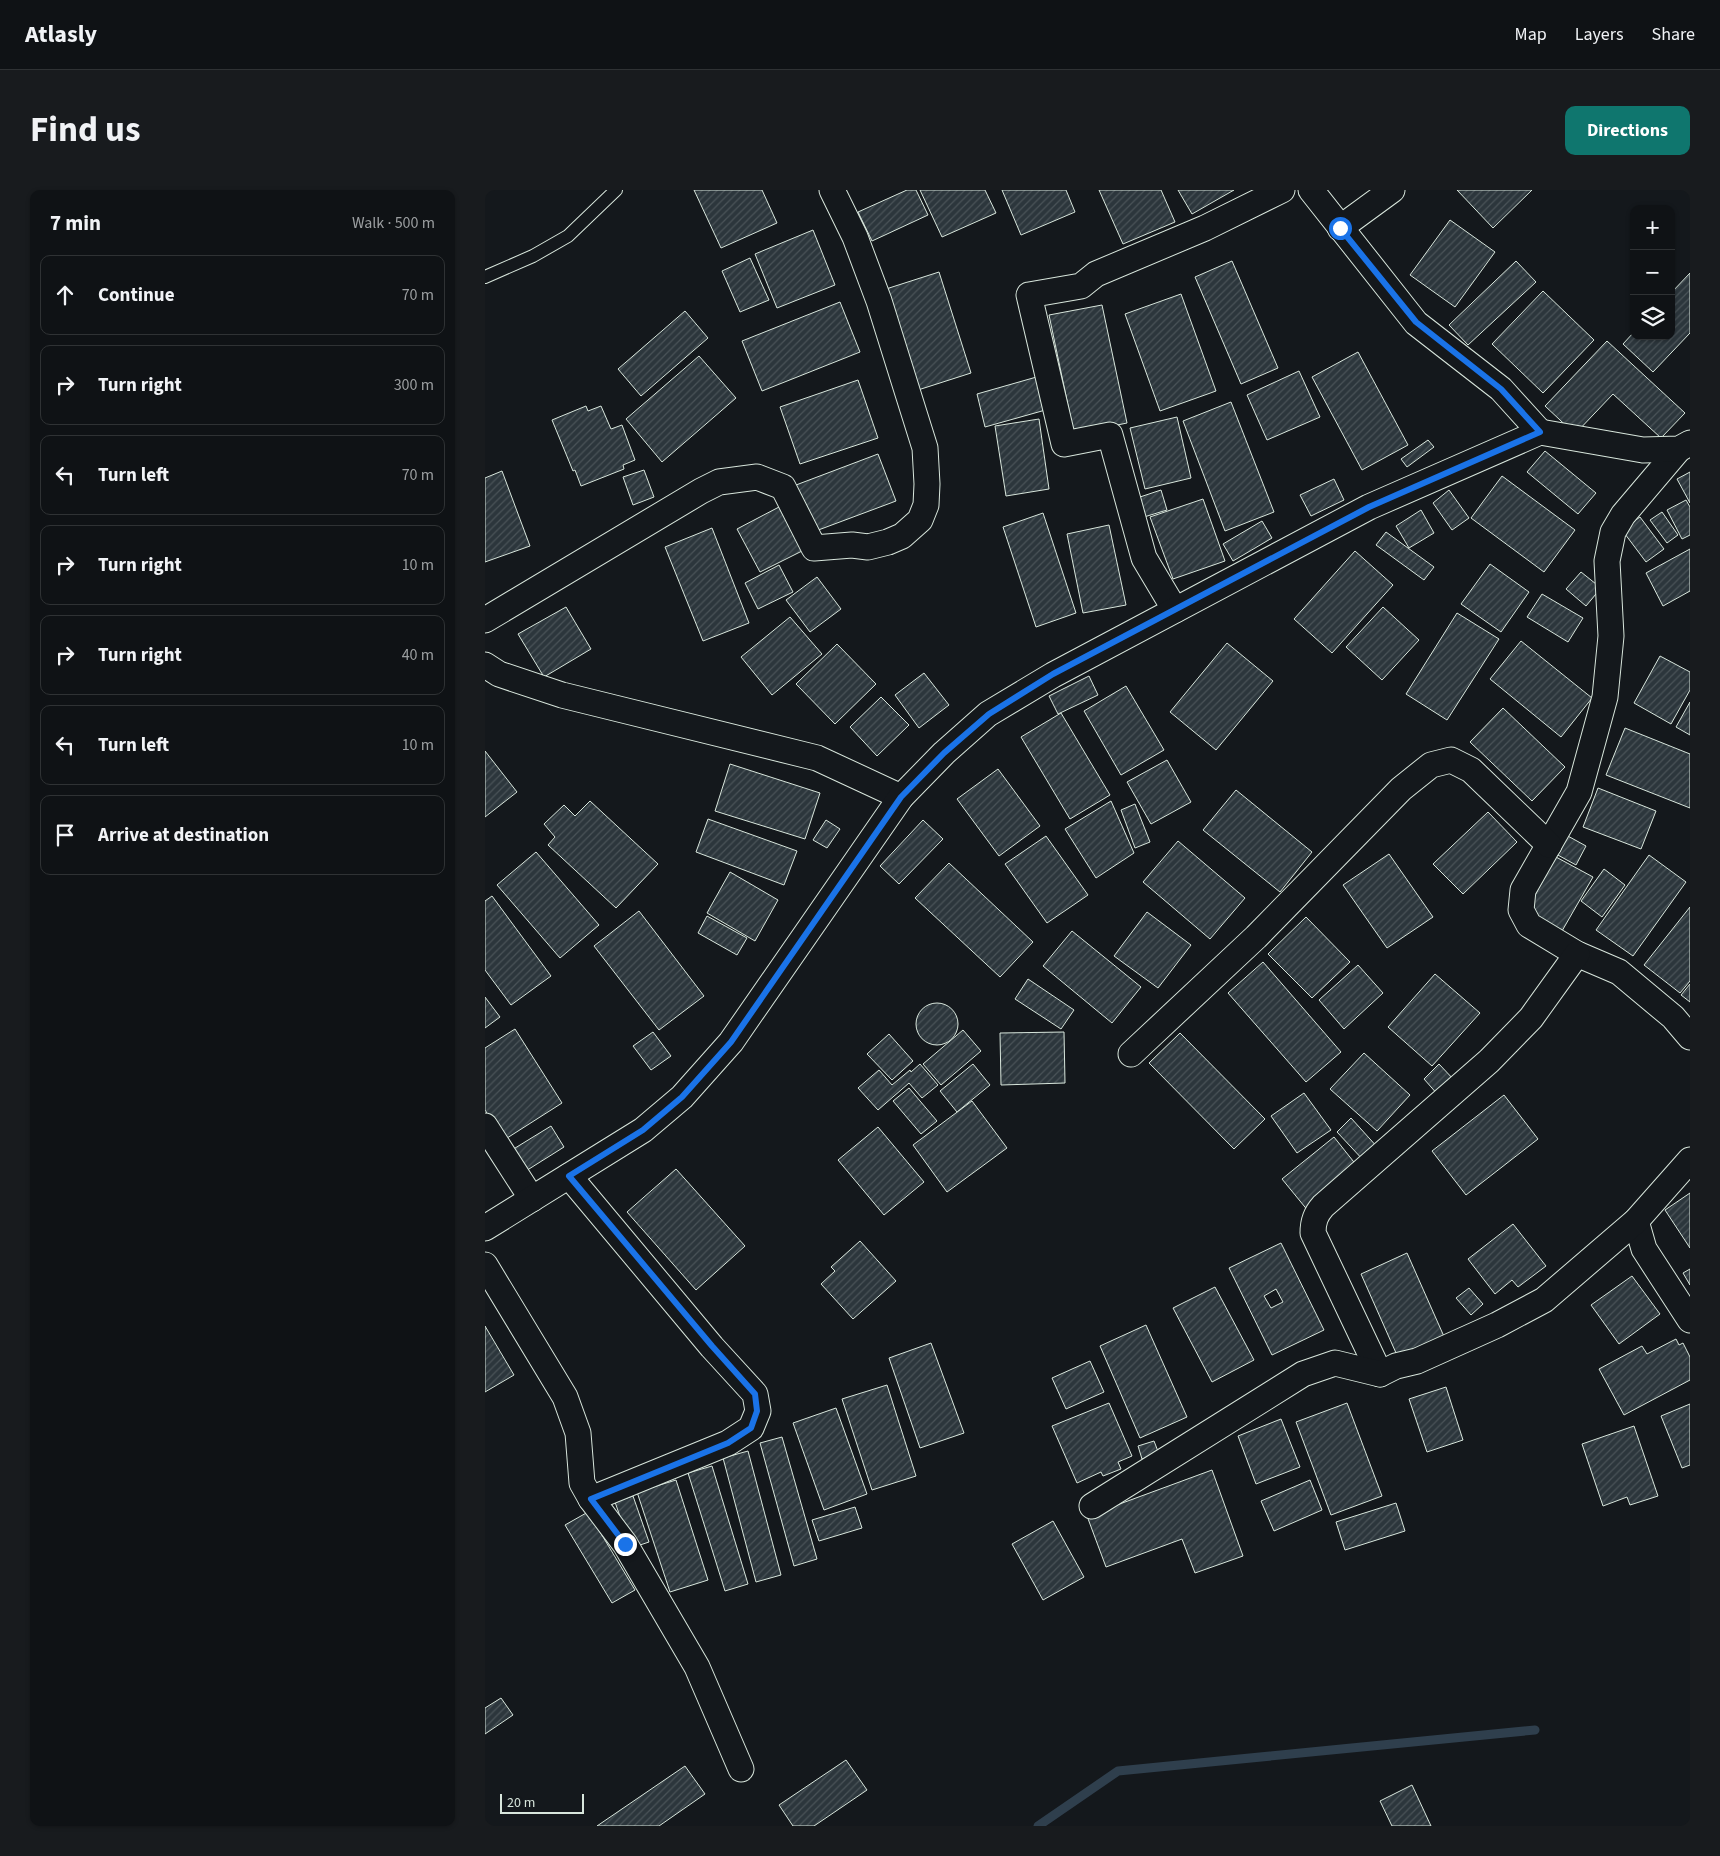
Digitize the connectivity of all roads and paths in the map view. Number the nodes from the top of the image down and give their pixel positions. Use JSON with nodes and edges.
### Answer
{"nodes":[{"id":1,"x":616,"y":190,"type":"edge"},
{"id":2,"x":832,"y":190,"type":"edge"},
{"id":3,"x":1282,"y":190,"type":"edge"},
{"id":4,"x":1311,"y":190,"type":"edge"},
{"id":5,"x":1392,"y":190,"type":"edge"},
{"id":6,"x":1340,"y":228,"type":"junction"},
{"id":7,"x":485,"y":277,"type":"edge"},
{"id":8,"x":1540,"y":432,"type":"junction"},
{"id":9,"x":1685,"y":446,"type":"edge"},
{"id":10,"x":1175,"y":610,"type":"junction"},
{"id":11,"x":485,"y":620,"type":"edge"},
{"id":12,"x":485,"y":665,"type":"edge"},
{"id":13,"x":901,"y":797,"type":"junction"},
{"id":14,"x":1549,"y":845,"type":"junction"},
{"id":15,"x":1577,"y":954,"type":"junction"},
{"id":16,"x":1690,"y":1037,"type":"edge"},
{"id":17,"x":1131,"y":1054,"type":"dead end"},
{"id":18,"x":485,"y":1126,"type":"edge"},
{"id":19,"x":1690,"y":1160,"type":"edge"},
{"id":20,"x":569,"y":1176,"type":"junction"},
{"id":21,"x":532,"y":1199,"type":"junction"},
{"id":22,"x":1636,"y":1221,"type":"junction"},
{"id":23,"x":485,"y":1228,"type":"edge"},
{"id":24,"x":485,"y":1266,"type":"edge"},
{"id":25,"x":1690,"y":1320,"type":"edge"},
{"id":26,"x":1380,"y":1374,"type":"junction"},
{"id":27,"x":591,"y":1499,"type":"junction"},
{"id":28,"x":1092,"y":1506,"type":"dead end"},
{"id":29,"x":741,"y":1769,"type":"dead end"}],
"edges":[{"from":1,"to":7,"type":"lane"},
{"from":2,"to":11,"type":"street"},
{"from":3,"to":10,"type":"street"},
{"from":4,"to":6,"type":"street"},
{"from":5,"to":6,"type":"street"},
{"from":6,"to":8,"type":"street"},
{"from":8,"to":9,"type":"street"},
{"from":8,"to":10,"type":"street"},
{"from":9,"to":14,"type":"street"},
{"from":10,"to":13,"type":"street"},
{"from":12,"to":13,"type":"street"},
{"from":13,"to":20,"type":"street"},
{"from":14,"to":15,"type":"street"},
{"from":14,"to":17,"type":"street"},
{"from":15,"to":16,"type":"street"},
{"from":15,"to":26,"type":"street"},
{"from":18,"to":21,"type":"street"},
{"from":19,"to":22,"type":"street"},
{"from":20,"to":21,"type":"street"},
{"from":20,"to":27,"type":"street"},
{"from":21,"to":23,"type":"street"},
{"from":22,"to":25,"type":"street"},
{"from":22,"to":26,"type":"street"},
{"from":24,"to":27,"type":"street"},
{"from":26,"to":28,"type":"street"},
{"from":27,"to":29,"type":"street"}]}
